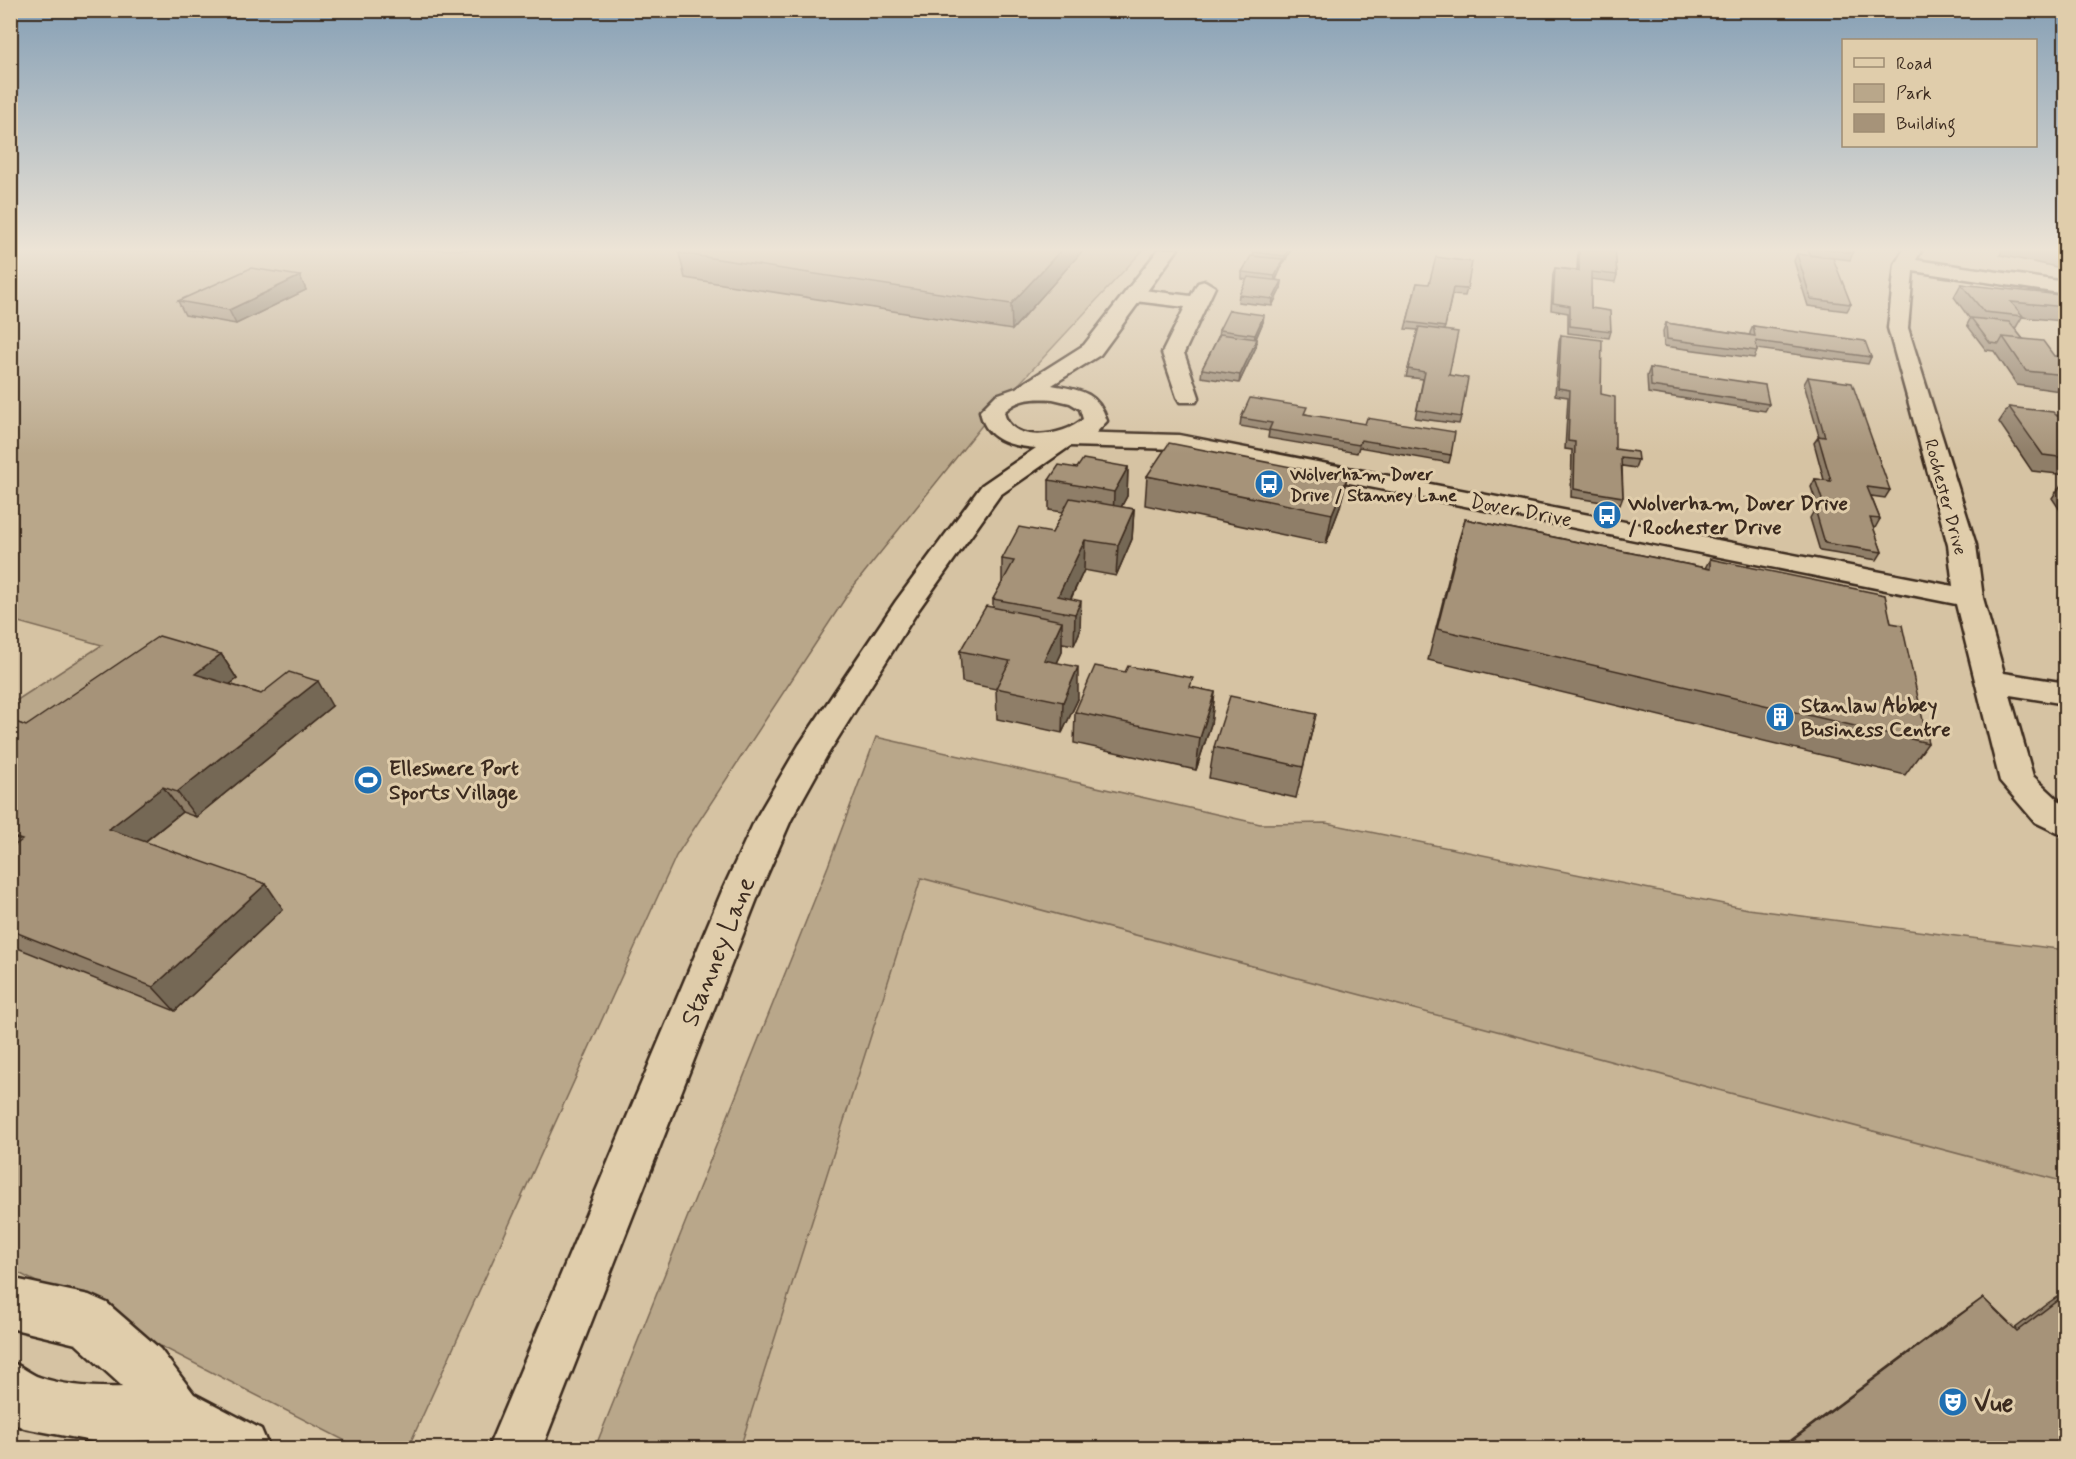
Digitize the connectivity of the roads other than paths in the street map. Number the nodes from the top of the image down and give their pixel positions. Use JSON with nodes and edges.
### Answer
{"nodes":[{"id":1,"x":1118,"y":317,"type":"edge"},
{"id":2,"x":1190,"y":317,"type":"edge"},
{"id":3,"x":1900,"y":317,"type":"edge"},
{"id":4,"x":1092,"y":350,"type":"junction"},
{"id":5,"x":1177,"y":387,"type":"dead end"},
{"id":6,"x":1024,"y":393,"type":"junction"},
{"id":7,"x":1089,"y":405,"type":"junction"},
{"id":8,"x":998,"y":429,"type":"junction"},
{"id":9,"x":1067,"y":439,"type":"junction"},
{"id":10,"x":1179,"y":442,"type":"junction"},
{"id":11,"x":993,"y":469,"type":"junction"},
{"id":12,"x":1969,"y":598,"type":"junction"},
{"id":13,"x":1992,"y":681,"type":"junction"},
{"id":14,"x":2066,"y":694,"type":"edge"},
{"id":15,"x":2066,"y":824,"type":"edge"},
{"id":16,"x":10,"y":1303,"type":"edge"},
{"id":17,"x":10,"y":1388,"type":"edge"},
{"id":18,"x":175,"y":1413,"type":"junction"},
{"id":19,"x":242,"y":1449,"type":"edge"},
{"id":20,"x":515,"y":1449,"type":"edge"}],
"edges":[{"from":1,"to":4,"type":"street"},
{"from":2,"to":5,"type":"street"},
{"from":3,"to":12,"type":"street","name":"Rochester Drive"},
{"from":4,"to":6,"type":"street"},
{"from":4,"to":7,"type":"street"},
{"from":6,"to":7,"type":"street","name":"Dover Drive"},
{"from":6,"to":8,"type":"street","name":"Stanney Lane"},
{"from":7,"to":9,"type":"street","name":"Stanney Lane"},
{"from":7,"to":10,"type":"street","name":"Dover Drive"},
{"from":8,"to":9,"type":"street","name":"Dover Drive"},
{"from":8,"to":11,"type":"street","name":"Stanney Lane"},
{"from":9,"to":10,"type":"street","name":"Dover Drive"},
{"from":9,"to":11,"type":"street","name":"Stanney Lane"},
{"from":10,"to":12,"type":"street","name":"Dover Drive"},
{"from":11,"to":20,"type":"street","name":"Stanney Lane"},
{"from":12,"to":13,"type":"street","name":"Rochester Drive"},
{"from":13,"to":14,"type":"street"},
{"from":13,"to":15,"type":"street","name":"Rochester Drive"},
{"from":16,"to":18,"type":"street"},
{"from":17,"to":18,"type":"street"},
{"from":18,"to":19,"type":"street"}]}
